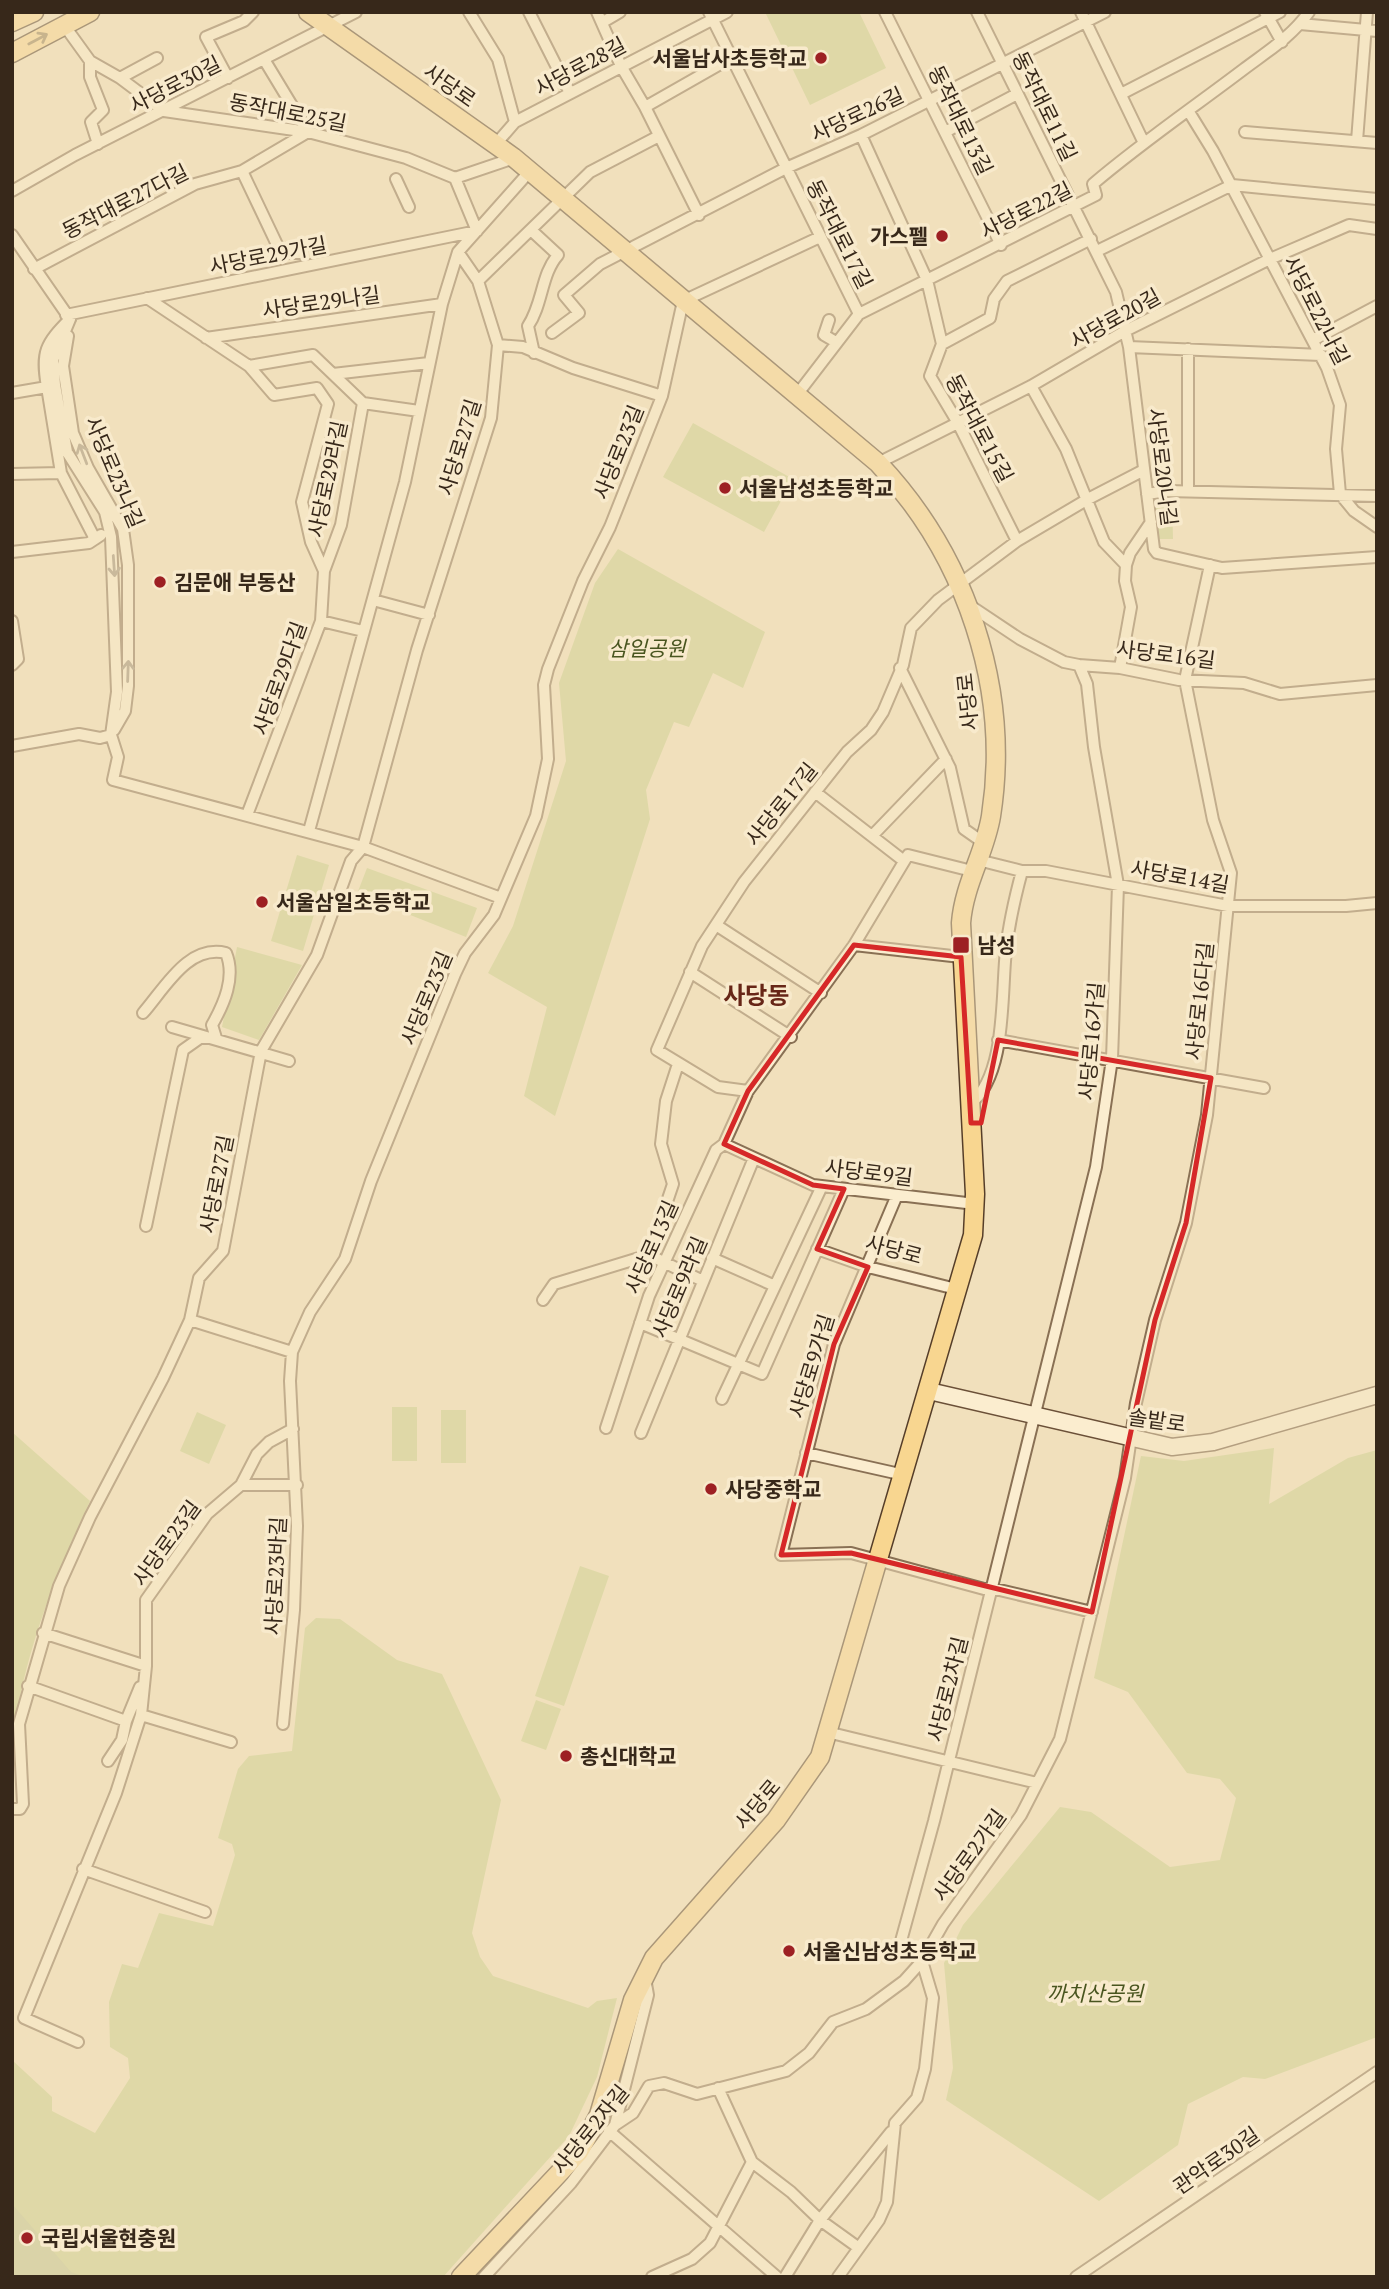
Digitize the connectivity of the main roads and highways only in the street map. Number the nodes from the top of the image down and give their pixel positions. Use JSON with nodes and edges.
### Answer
{"nodes":[{"id":1,"x":34,"y":12,"type":"edge"},
{"id":2,"x":90,"y":12,"type":"edge"},
{"id":3,"x":308,"y":12,"type":"edge"},
{"id":4,"x":12,"y":22,"type":"edge"},
{"id":5,"x":12,"y":53,"type":"edge"},
{"id":6,"x":461,"y":2277,"type":"edge"}],
"edges":[{"from":1,"to":4,"type":"main road"},
{"from":5,"to":2,"type":"main road","one_way":true},
{"from":3,"to":6,"type":"main road","name":"사당로"}]}
